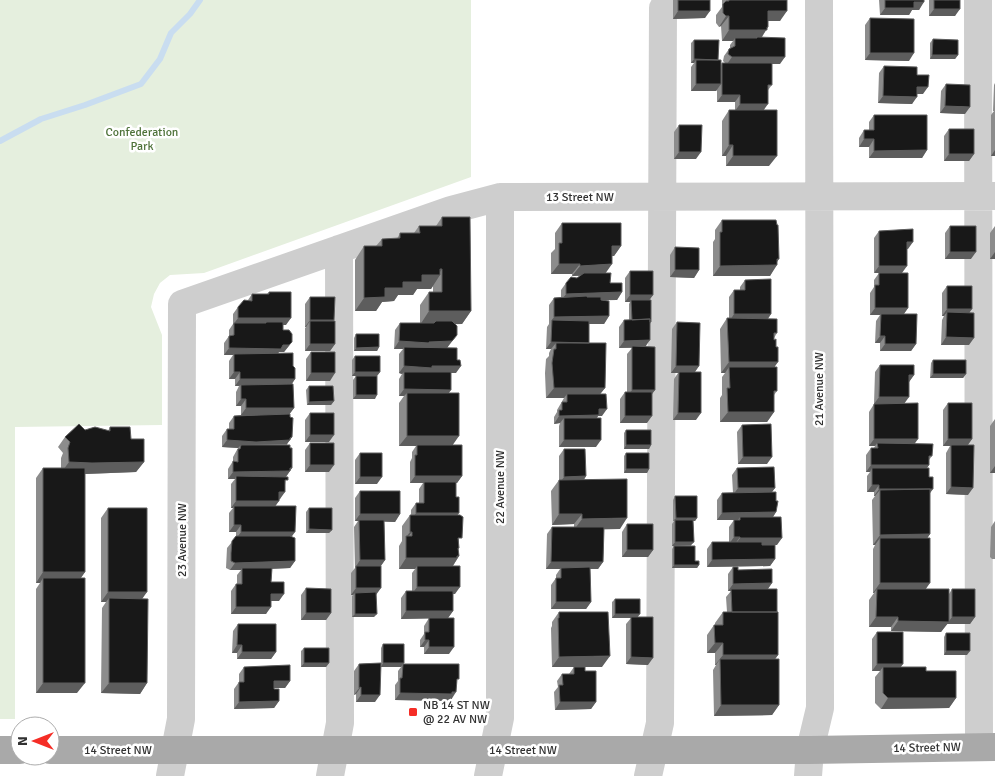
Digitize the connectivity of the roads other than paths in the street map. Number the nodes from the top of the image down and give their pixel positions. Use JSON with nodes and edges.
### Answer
{"nodes":[{"id":1,"x":819,"y":0,"type":"edge"},
{"id":2,"x":978,"y":0,"type":"edge"},
{"id":3,"x":663,"y":8,"type":"dead end"},
{"id":4,"x":819,"y":196,"type":"junction"},
{"id":5,"x":987,"y":196,"type":"edge"},
{"id":6,"x":500,"y":197,"type":"junction"},
{"id":7,"x":662,"y":197,"type":"junction"},
{"id":8,"x":338,"y":249,"type":"junction"},
{"id":9,"x":182,"y":304,"type":"joint"},
{"id":10,"x":987,"y":747,"type":"edge"},
{"id":11,"x":494,"y":750,"type":"junction"},
{"id":12,"x":653,"y":750,"type":"junction"},
{"id":13,"x":60,"y":751,"type":"edge"},
{"id":14,"x":172,"y":763,"type":"edge"},
{"id":15,"x":332,"y":763,"type":"edge"},
{"id":16,"x":809,"y":763,"type":"edge"},
{"id":17,"x":488,"y":776,"type":"edge"},
{"id":18,"x":648,"y":776,"type":"edge"}],
"edges":[{"from":1,"to":4,"type":"street","name":"21 Avenue NW"},
{"from":2,"to":5,"type":"street"},
{"from":3,"to":7,"type":"street"},
{"from":4,"to":5,"type":"street","name":"13 Street NW"},
{"from":4,"to":7,"type":"street","name":"13 Street NW"},
{"from":4,"to":16,"type":"street","name":"21 Avenue NW"},
{"from":5,"to":10,"type":"street"},
{"from":6,"to":7,"type":"street","name":"13 Street NW"},
{"from":6,"to":8,"type":"street","name":"13 Street NW"},
{"from":6,"to":11,"type":"street","name":"22 Avenue NW"},
{"from":7,"to":12,"type":"street"},
{"from":8,"to":9,"type":"street","name":"13 Street NW"},
{"from":8,"to":15,"type":"street"},
{"from":9,"to":14,"type":"street","name":"23 Avenue NW"},
{"from":10,"to":16,"type":"main road","name":"14 Street NW"},
{"from":11,"to":12,"type":"main road","name":"14 Street NW"},
{"from":11,"to":15,"type":"main road","name":"14 Street NW"},
{"from":11,"to":17,"type":"street","name":"22 Avenue NW"},
{"from":12,"to":16,"type":"main road","name":"14 Street NW"},
{"from":12,"to":18,"type":"street"},
{"from":13,"to":14,"type":"main road","name":"14 Street NW"},
{"from":14,"to":15,"type":"main road","name":"14 Street NW"}]}
